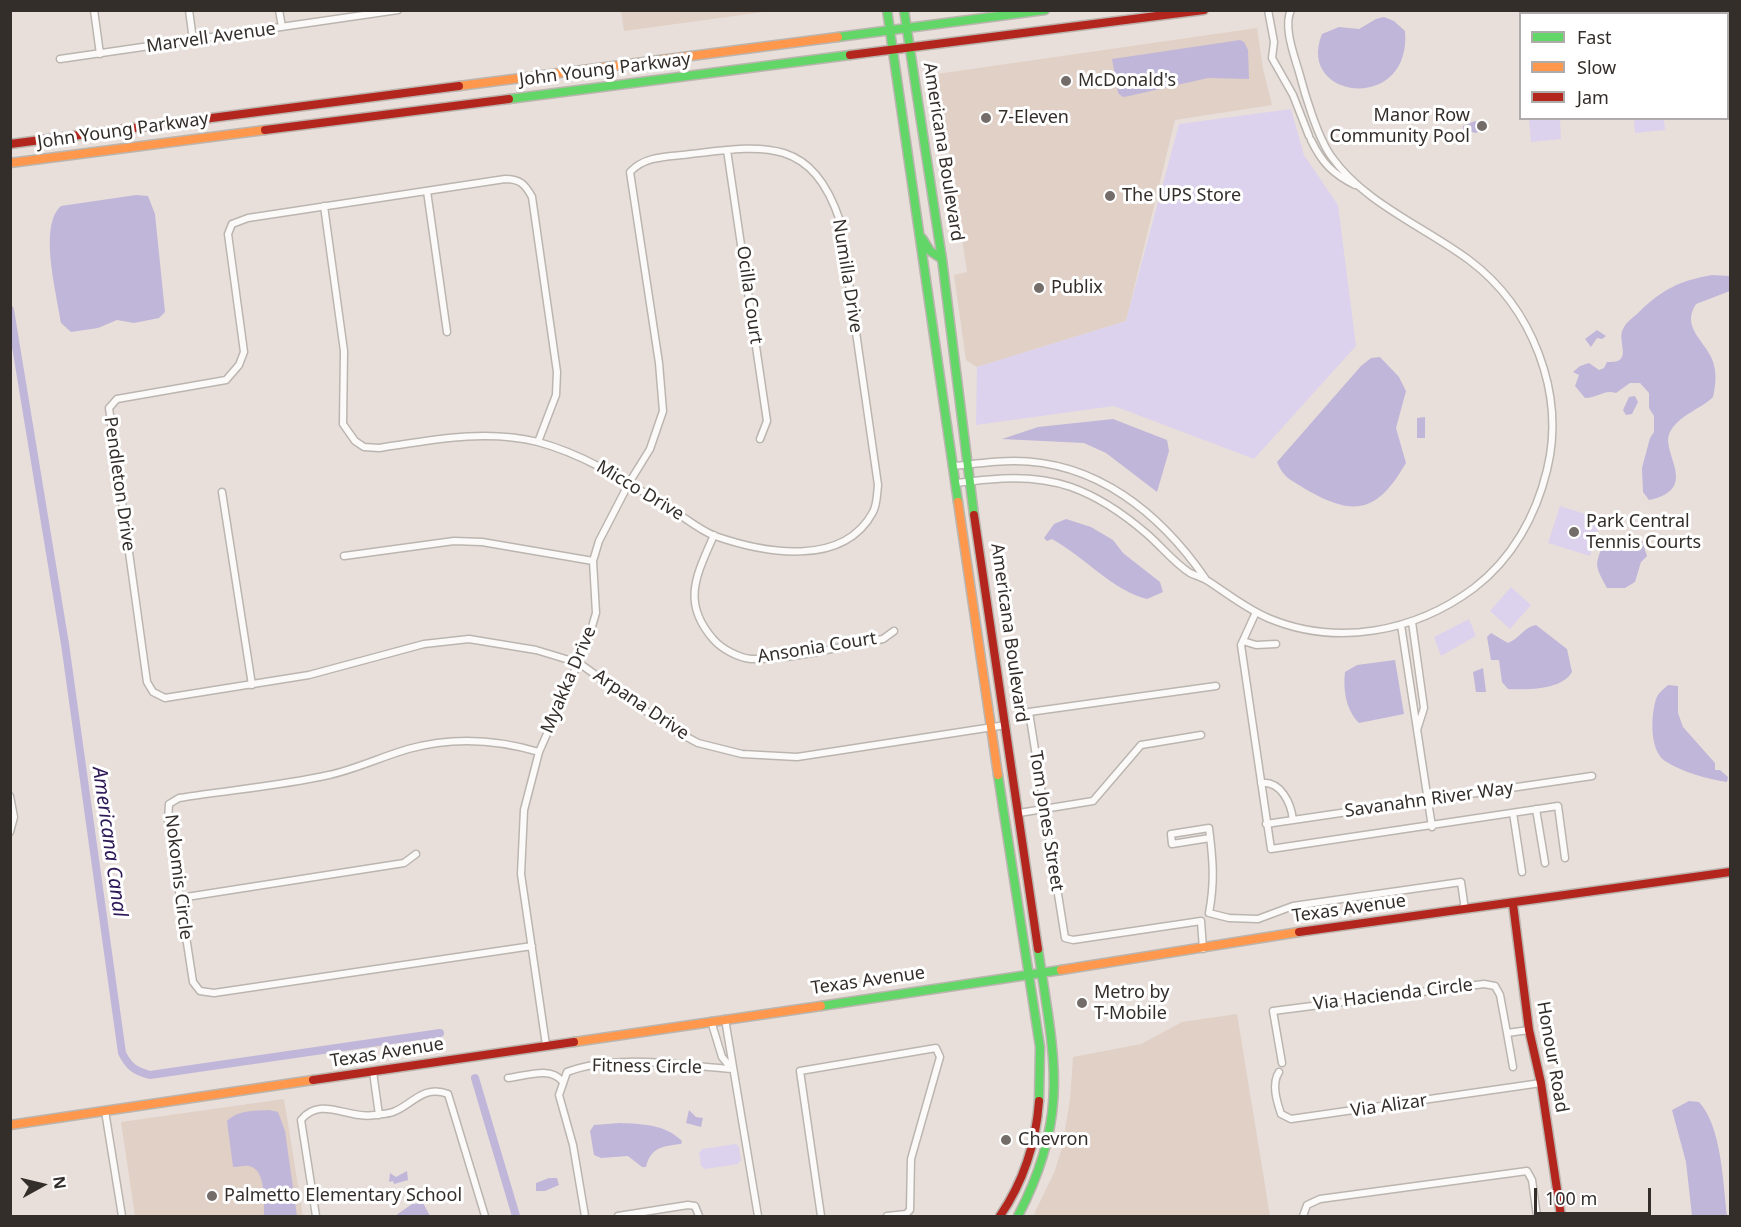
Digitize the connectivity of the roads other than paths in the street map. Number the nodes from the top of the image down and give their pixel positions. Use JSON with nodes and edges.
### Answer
{"nodes":[{"id":1,"x":94,"y":10,"type":"edge"},
{"id":2,"x":189,"y":10,"type":"edge"},
{"id":3,"x":279,"y":10,"type":"edge"},
{"id":4,"x":398,"y":10,"type":"edge"},
{"id":5,"x":887,"y":10,"type":"edge"},
{"id":6,"x":904,"y":10,"type":"edge"},
{"id":7,"x":1046,"y":10,"type":"edge"},
{"id":8,"x":1204,"y":10,"type":"edge"},
{"id":9,"x":1268,"y":10,"type":"edge"},
{"id":10,"x":1291,"y":10,"type":"edge"},
{"id":11,"x":282,"y":27,"type":"junction"},
{"id":12,"x":907,"y":28,"type":"junction"},
{"id":13,"x":890,"y":30,"type":"junction"},
{"id":14,"x":194,"y":40,"type":"junction"},
{"id":15,"x":910,"y":49,"type":"junction"},
{"id":16,"x":893,"y":51,"type":"junction"},
{"id":17,"x":100,"y":54,"type":"junction"},
{"id":18,"x":60,"y":59,"type":"dead end"},
{"id":19,"x":195,"y":119,"type":"junction"},
{"id":20,"x":168,"y":141,"type":"junction"},
{"id":21,"x":10,"y":144,"type":"edge"},
{"id":22,"x":727,"y":150,"type":"junction"},
{"id":23,"x":648,"y":159,"type":"joint"},
{"id":24,"x":10,"y":163,"type":"edge"},
{"id":25,"x":1359,"y":186,"type":"junction"},
{"id":26,"x":427,"y":192,"type":"junction"},
{"id":27,"x":324,"y":206,"type":"junction"},
{"id":28,"x":920,"y":235,"type":"junction"},
{"id":29,"x":942,"y":259,"type":"junction"},
{"id":30,"x":447,"y":332,"type":"dead end"},
{"id":31,"x":954,"y":348,"type":"junction"},
{"id":32,"x":937,"y":350,"type":"junction"},
{"id":33,"x":760,"y":439,"type":"dead end"},
{"id":34,"x":538,"y":442,"type":"junction"},
{"id":35,"x":967,"y":465,"type":"junction"},
{"id":36,"x":954,"y":466,"type":"junction"},
{"id":37,"x":969,"y":481,"type":"junction"},
{"id":38,"x":629,"y":483,"type":"junction"},
{"id":39,"x":957,"y":483,"type":"junction"},
{"id":40,"x":878,"y":485,"type":"joint"},
{"id":41,"x":222,"y":492,"type":"dead end"},
{"id":42,"x":714,"y":535,"type":"junction"},
{"id":43,"x":344,"y":556,"type":"dead end"},
{"id":44,"x":593,"y":561,"type":"junction"},
{"id":45,"x":1205,"y":579,"type":"junction"},
{"id":46,"x":1256,"y":612,"type":"junction"},
{"id":47,"x":1412,"y":622,"type":"junction"},
{"id":48,"x":1401,"y":625,"type":"junction"},
{"id":49,"x":894,"y":631,"type":"dead end"},
{"id":50,"x":1243,"y":641,"type":"junction"},
{"id":51,"x":1275,"y":644,"type":"dead end"},
{"id":52,"x":579,"y":663,"type":"junction"},
{"id":53,"x":147,"y":682,"type":"joint"},
{"id":54,"x":252,"y":684,"type":"junction"},
{"id":55,"x":1216,"y":686,"type":"dead end"},
{"id":56,"x":1006,"y":725,"type":"junction"},
{"id":57,"x":991,"y":728,"type":"junction"},
{"id":58,"x":1417,"y":731,"type":"junction"},
{"id":59,"x":1201,"y":735,"type":"dead end"},
{"id":60,"x":538,"y":752,"type":"junction"},
{"id":61,"x":1592,"y":776,"type":"dead end"},
{"id":62,"x":1261,"y":783,"type":"junction"},
{"id":63,"x":10,"y":796,"type":"edge"},
{"id":64,"x":1427,"y":801,"type":"junction"},
{"id":65,"x":1045,"y":809,"type":"junction"},
{"id":66,"x":1536,"y":809,"type":"junction"},
{"id":67,"x":1019,"y":813,"type":"junction"},
{"id":68,"x":1513,"y":813,"type":"junction"},
{"id":69,"x":1293,"y":820,"type":"junction"},
{"id":70,"x":1266,"y":824,"type":"junction"},
{"id":71,"x":1432,"y":827,"type":"junction"},
{"id":72,"x":10,"y":832,"type":"edge"},
{"id":73,"x":1210,"y":837,"type":"junction"},
{"id":74,"x":416,"y":854,"type":"dead end"},
{"id":75,"x":1565,"y":858,"type":"dead end"},
{"id":76,"x":1545,"y":863,"type":"dead end"},
{"id":77,"x":1522,"y":872,"type":"dead end"},
{"id":78,"x":1731,"y":872,"type":"edge"},
{"id":79,"x":180,"y":898,"type":"junction"},
{"id":80,"x":1513,"y":904,"type":"junction"},
{"id":81,"x":1465,"y":910,"type":"junction"},
{"id":82,"x":532,"y":946,"type":"junction"},
{"id":83,"x":1203,"y":949,"type":"junction"},
{"id":84,"x":1043,"y":973,"type":"junction"},
{"id":85,"x":1028,"y":975,"type":"junction"},
{"id":86,"x":725,"y":1019,"type":"junction"},
{"id":87,"x":711,"y":1021,"type":"junction"},
{"id":88,"x":1529,"y":1030,"type":"junction"},
{"id":89,"x":1508,"y":1033,"type":"junction"},
{"id":90,"x":546,"y":1045,"type":"junction"},
{"id":91,"x":1282,"y":1063,"type":"dead end"},
{"id":92,"x":1513,"y":1067,"type":"dead end"},
{"id":93,"x":732,"y":1069,"type":"junction"},
{"id":94,"x":373,"y":1072,"type":"junction"},
{"id":95,"x":1279,"y":1072,"type":"dead end"},
{"id":96,"x":508,"y":1078,"type":"dead end"},
{"id":97,"x":562,"y":1082,"type":"junction"},
{"id":98,"x":1541,"y":1083,"type":"junction"},
{"id":99,"x":105,"y":1111,"type":"junction"},
{"id":100,"x":379,"y":1114,"type":"junction"},
{"id":101,"x":10,"y":1125,"type":"edge"},
{"id":102,"x":1018,"y":1183,"type":"junction"},
{"id":103,"x":1032,"y":1190,"type":"junction"},
{"id":104,"x":122,"y":1216,"type":"edge"},
{"id":105,"x":316,"y":1216,"type":"edge"},
{"id":106,"x":485,"y":1216,"type":"edge"},
{"id":107,"x":585,"y":1216,"type":"edge"},
{"id":108,"x":618,"y":1216,"type":"edge"},
{"id":109,"x":699,"y":1216,"type":"edge"},
{"id":110,"x":758,"y":1216,"type":"edge"},
{"id":111,"x":821,"y":1216,"type":"edge"},
{"id":112,"x":887,"y":1216,"type":"edge"},
{"id":113,"x":1000,"y":1216,"type":"edge"},
{"id":114,"x":1018,"y":1216,"type":"edge"},
{"id":115,"x":1304,"y":1216,"type":"edge"},
{"id":116,"x":1537,"y":1216,"type":"edge"},
{"id":117,"x":1561,"y":1216,"type":"edge"}],
"edges":[{"from":1,"to":17,"type":"street"},
{"from":2,"to":14,"type":"street"},
{"from":3,"to":11,"type":"street"},
{"from":4,"to":11,"type":"street","name":"Marvell Avenue"},
{"from":5,"to":13,"type":"main road","name":"Americana Boulevard"},
{"from":6,"to":12,"type":"main road","name":"Americana Boulevard"},
{"from":7,"to":12,"type":"main road","name":"John Young Parkway"},
{"from":8,"to":15,"type":"main road","name":"John Young Parkway"},
{"from":9,"to":25,"type":"street"},
{"from":10,"to":25,"type":"street"},
{"from":11,"to":14,"type":"street","name":"Marvell Avenue"},
{"from":12,"to":13,"type":"main road","name":"John Young Parkway"},
{"from":12,"to":15,"type":"main road","name":"Americana Boulevard"},
{"from":13,"to":16,"type":"main road","name":"Americana Boulevard"},
{"from":13,"to":19,"type":"main road","name":"John Young Parkway"},
{"from":14,"to":17,"type":"street","name":"Marvell Avenue"},
{"from":15,"to":16,"type":"main road","name":"John Young Parkway"},
{"from":15,"to":29,"type":"main road","name":"Americana Boulevard"},
{"from":16,"to":20,"type":"main road","name":"John Young Parkway"},
{"from":16,"to":28,"type":"main road","name":"Americana Boulevard"},
{"from":17,"to":18,"type":"street","name":"Marvell Avenue"},
{"from":19,"to":20,"type":"main road"},
{"from":19,"to":21,"type":"main road","name":"John Young Parkway"},
{"from":20,"to":24,"type":"main road","name":"John Young Parkway"},
{"from":22,"to":23,"type":"street","name":"Numilla Drive"},
{"from":22,"to":33,"type":"street","name":"Ocilla Court"},
{"from":22,"to":40,"type":"street","name":"Numilla Drive"},
{"from":23,"to":38,"type":"street","name":"Myakka Drive"},
{"from":25,"to":47,"type":"street"},
{"from":26,"to":27,"type":"street"},
{"from":26,"to":30,"type":"street"},
{"from":26,"to":34,"type":"street"},
{"from":27,"to":34,"type":"street","name":"Micco Drive"},
{"from":27,"to":53,"type":"street","name":"Pendleton Drive"},
{"from":28,"to":29,"type":"main road"},
{"from":28,"to":32,"type":"main road","name":"Americana Boulevard"},
{"from":29,"to":31,"type":"main road","name":"Americana Boulevard"},
{"from":31,"to":32,"type":"main road"},
{"from":31,"to":35,"type":"main road","name":"Americana Boulevard"},
{"from":32,"to":36,"type":"main road","name":"Americana Boulevard"},
{"from":34,"to":38,"type":"street","name":"Micco Drive"},
{"from":35,"to":36,"type":"street"},
{"from":35,"to":37,"type":"main road","name":"Americana Boulevard"},
{"from":35,"to":45,"type":"street"},
{"from":36,"to":39,"type":"main road","name":"Americana Boulevard"},
{"from":37,"to":39,"type":"street"},
{"from":37,"to":45,"type":"street"},
{"from":37,"to":56,"type":"main road","name":"Americana Boulevard"},
{"from":38,"to":42,"type":"street","name":"Micco Drive"},
{"from":38,"to":44,"type":"street","name":"Myakka Drive"},
{"from":39,"to":57,"type":"main road","name":"Americana Boulevard"},
{"from":40,"to":42,"type":"street","name":"Micco Drive"},
{"from":41,"to":54,"type":"street"},
{"from":42,"to":49,"type":"street","name":"Ansonia Court"},
{"from":43,"to":44,"type":"street"},
{"from":44,"to":52,"type":"street","name":"Myakka Drive"},
{"from":45,"to":46,"type":"street"},
{"from":46,"to":48,"type":"street"},
{"from":46,"to":50,"type":"street"},
{"from":47,"to":48,"type":"street"},
{"from":47,"to":58,"type":"street"},
{"from":48,"to":58,"type":"street"},
{"from":50,"to":51,"type":"street"},
{"from":50,"to":62,"type":"street"},
{"from":52,"to":54,"type":"street","name":"Arpana Drive"},
{"from":52,"to":57,"type":"street","name":"Arpana Drive"},
{"from":52,"to":60,"type":"street","name":"Myakka Drive"},
{"from":53,"to":54,"type":"street","name":"Arpana Drive"},
{"from":55,"to":65,"type":"street","name":"Tom Jones Street"},
{"from":56,"to":57,"type":"street","name":"Arpana Drive"},
{"from":56,"to":67,"type":"main road","name":"Americana Boulevard"},
{"from":57,"to":85,"type":"main road","name":"Americana Boulevard"},
{"from":58,"to":64,"type":"street"},
{"from":59,"to":65,"type":"street"},
{"from":60,"to":79,"type":"street","name":"Nokomis Circle"},
{"from":60,"to":82,"type":"street","name":"Myakka Drive"},
{"from":61,"to":64,"type":"street","name":"Savanahn River Way"},
{"from":62,"to":69,"type":"street"},
{"from":62,"to":70,"type":"street"},
{"from":63,"to":72,"type":"street"},
{"from":64,"to":69,"type":"street","name":"Savanahn River Way"},
{"from":64,"to":71,"type":"street"},
{"from":65,"to":67,"type":"street"},
{"from":65,"to":83,"type":"street","name":"Tom Jones Street"},
{"from":66,"to":68,"type":"street"},
{"from":66,"to":75,"type":"street"},
{"from":66,"to":76,"type":"street"},
{"from":67,"to":84,"type":"main road","name":"Americana Boulevard"},
{"from":68,"to":71,"type":"street"},
{"from":68,"to":77,"type":"street"},
{"from":69,"to":70,"type":"street","name":"Savanahn River Way"},
{"from":70,"to":71,"type":"street"},
{"from":73,"to":73,"type":"street"},
{"from":73,"to":81,"type":"street"},
{"from":74,"to":79,"type":"street"},
{"from":78,"to":80,"type":"main road","name":"Texas Avenue"},
{"from":79,"to":82,"type":"street","name":"Nokomis Circle"},
{"from":80,"to":81,"type":"main road","name":"Texas Avenue"},
{"from":80,"to":88,"type":"main road","name":"Honour Road"},
{"from":81,"to":83,"type":"main road","name":"Texas Avenue"},
{"from":82,"to":90,"type":"street","name":"Myakka Drive"},
{"from":83,"to":84,"type":"main road","name":"Texas Avenue"},
{"from":84,"to":85,"type":"main road","name":"Texas Avenue"},
{"from":84,"to":103,"type":"main road","name":"Americana Boulevard"},
{"from":85,"to":86,"type":"main road","name":"Texas Avenue"},
{"from":85,"to":102,"type":"main road","name":"Americana Boulevard"},
{"from":86,"to":87,"type":"main road","name":"Texas Avenue"},
{"from":86,"to":93,"type":"street"},
{"from":87,"to":90,"type":"main road","name":"Texas Avenue"},
{"from":87,"to":93,"type":"street"},
{"from":88,"to":89,"type":"street"},
{"from":88,"to":98,"type":"main road","name":"Honour Road"},
{"from":89,"to":91,"type":"street","name":"Via Hacienda Circle"},
{"from":89,"to":92,"type":"street"},
{"from":90,"to":94,"type":"main road","name":"Texas Avenue"},
{"from":93,"to":97,"type":"street","name":"Fitness Circle"},
{"from":93,"to":110,"type":"street"},
{"from":94,"to":99,"type":"main road","name":"Texas Avenue"},
{"from":94,"to":100,"type":"street"},
{"from":95,"to":98,"type":"street","name":"Via Alizar"},
{"from":96,"to":97,"type":"street"},
{"from":97,"to":107,"type":"street"},
{"from":98,"to":117,"type":"main road","name":"Honour Road"},
{"from":99,"to":101,"type":"main road","name":"Texas Avenue"},
{"from":99,"to":104,"type":"street"},
{"from":100,"to":105,"type":"street"},
{"from":100,"to":106,"type":"street"},
{"from":102,"to":103,"type":"main road"},
{"from":102,"to":113,"type":"main road","name":"Americana Boulevard"},
{"from":103,"to":114,"type":"main road","name":"Americana Boulevard"},
{"from":108,"to":109,"type":"street"},
{"from":111,"to":112,"type":"street"},
{"from":115,"to":116,"type":"street"}]}
